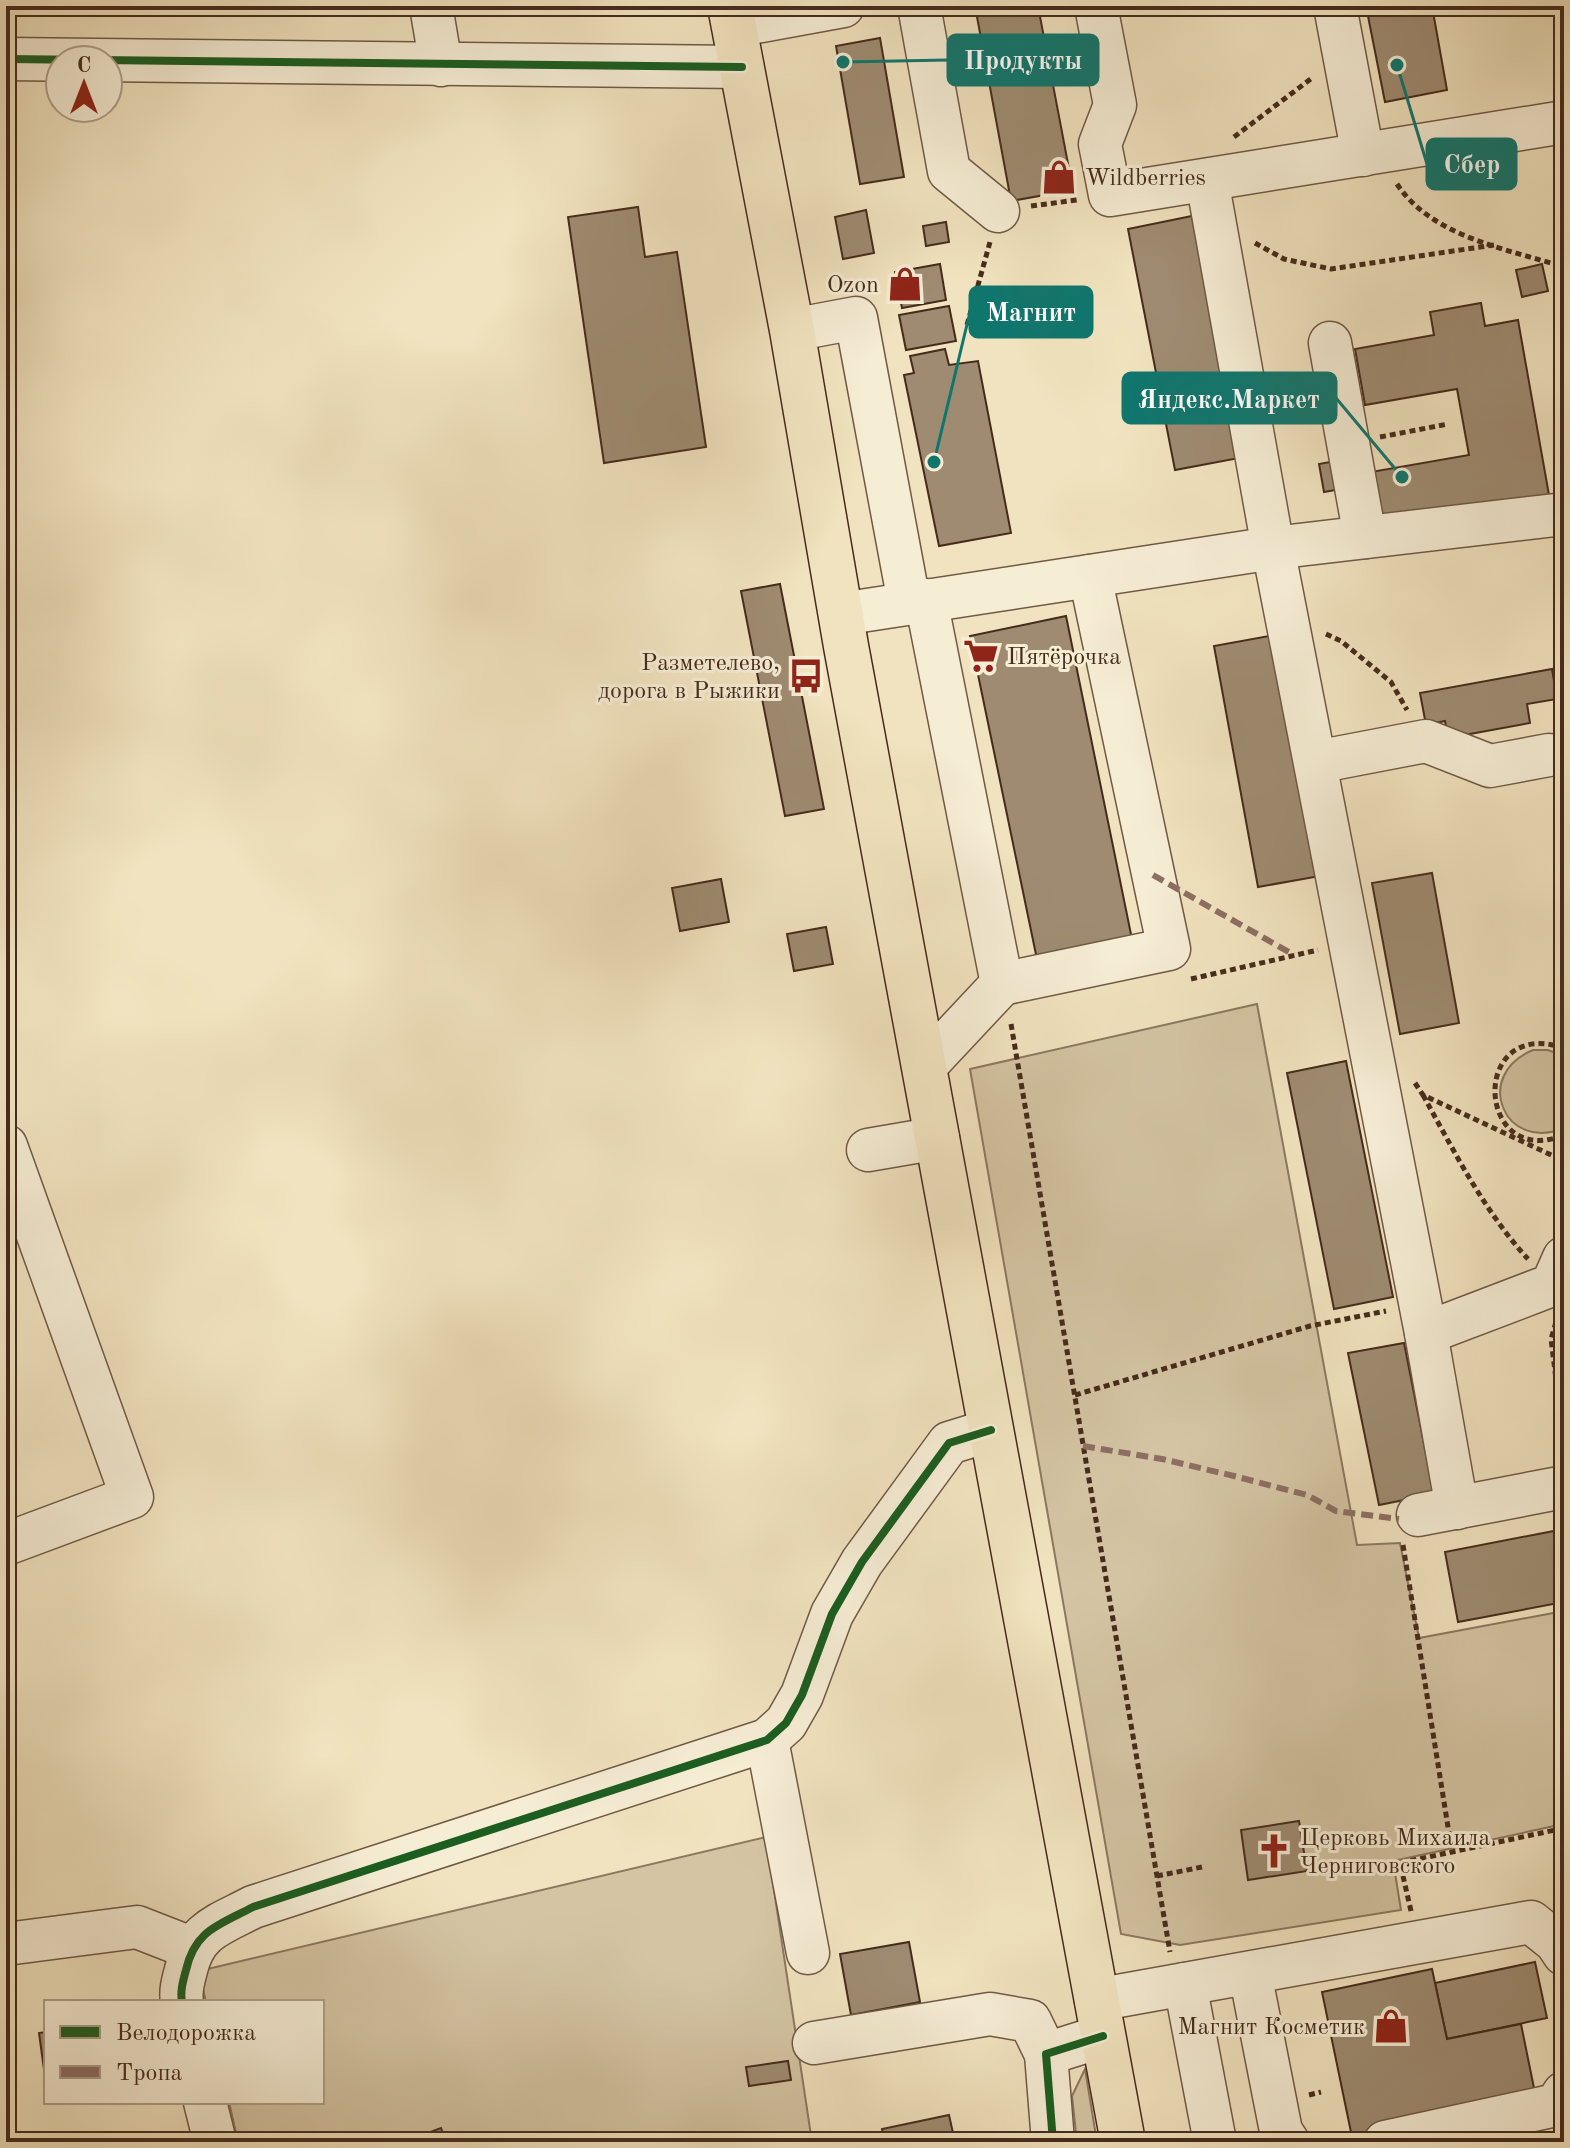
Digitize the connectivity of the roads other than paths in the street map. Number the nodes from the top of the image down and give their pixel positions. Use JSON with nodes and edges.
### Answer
{"nodes":[{"id":1,"x":431,"y":6,"type":"edge"},
{"id":2,"x":843,"y":6,"type":"edge"},
{"id":3,"x":919,"y":6,"type":"edge"},
{"id":4,"x":1096,"y":6,"type":"edge"},
{"id":5,"x":1335,"y":6,"type":"edge"},
{"id":6,"x":735,"y":33,"type":"edge"},
{"id":7,"x":6,"y":59,"type":"edge"},
{"id":8,"x":441,"y":65,"type":"junction"},
{"id":9,"x":1564,"y":122,"type":"edge"},
{"id":10,"x":1370,"y":154,"type":"junction"},
{"id":11,"x":1207,"y":180,"type":"junction"},
{"id":12,"x":998,"y":211,"type":"road end"},
{"id":13,"x":792,"y":330,"type":"junction"},
{"id":14,"x":1330,"y":343,"type":"dead end"},
{"id":15,"x":1564,"y":514,"type":"edge"},
{"id":16,"x":1365,"y":537,"type":"junction"},
{"id":17,"x":1273,"y":548,"type":"junction"},
{"id":18,"x":1090,"y":576,"type":"junction"},
{"id":19,"x":918,"y":601,"type":"junction"},
{"id":20,"x":841,"y":614,"type":"junction"},
{"id":21,"x":1549,"y":755,"type":"dead end"},
{"id":22,"x":1316,"y":762,"type":"junction"},
{"id":23,"x":1006,"y":1001,"type":"junction"},
{"id":24,"x":925,"y":1066,"type":"junction"},
{"id":25,"x":938,"y":1138,"type":"junction"},
{"id":26,"x":6,"y":1146,"type":"edge"},
{"id":27,"x":868,"y":1150,"type":"dead end"},
{"id":28,"x":1558,"y":1271,"type":"edge"},
{"id":29,"x":1423,"y":1319,"type":"junction"},
{"id":30,"x":991,"y":1430,"type":"junction"},
{"id":31,"x":1564,"y":1487,"type":"edge"},
{"id":32,"x":6,"y":1544,"type":"edge"},
{"id":33,"x":767,"y":1740,"type":"junction"},
{"id":34,"x":6,"y":1944,"type":"edge"},
{"id":35,"x":191,"y":1948,"type":"junction"},
{"id":36,"x":808,"y":1953,"type":"dead end"},
{"id":37,"x":1564,"y":1954,"type":"edge"},
{"id":38,"x":1250,"y":1973,"type":"junction"},
{"id":39,"x":1185,"y":1984,"type":"junction"},
{"id":40,"x":182,"y":2000,"type":"edge"},
{"id":41,"x":1100,"y":2018,"type":"junction"},
{"id":42,"x":814,"y":2043,"type":"dead end"},
{"id":43,"x":1046,"y":2054,"type":"junction"},
{"id":44,"x":1564,"y":2093,"type":"edge"},
{"id":45,"x":206,"y":2104,"type":"edge"},
{"id":46,"x":215,"y":2142,"type":"edge"},
{"id":47,"x":1053,"y":2142,"type":"edge"},
{"id":48,"x":1123,"y":2142,"type":"edge"},
{"id":49,"x":1215,"y":2142,"type":"edge"},
{"id":50,"x":1288,"y":2142,"type":"edge"},
{"id":51,"x":1385,"y":2142,"type":"edge"}],
"edges":[{"from":1,"to":8,"type":"street"},
{"from":2,"to":6,"type":"street"},
{"from":3,"to":12,"type":"street"},
{"from":4,"to":11,"type":"street"},
{"from":5,"to":10,"type":"street"},
{"from":6,"to":8,"type":"street"},
{"from":6,"to":13,"type":"main road"},
{"from":7,"to":8,"type":"street"},
{"from":9,"to":10,"type":"street"},
{"from":10,"to":11,"type":"street"},
{"from":11,"to":17,"type":"street"},
{"from":13,"to":19,"type":"street"},
{"from":13,"to":20,"type":"main road"},
{"from":14,"to":16,"type":"street"},
{"from":15,"to":16,"type":"street"},
{"from":16,"to":17,"type":"street"},
{"from":17,"to":18,"type":"street"},
{"from":17,"to":22,"type":"street"},
{"from":18,"to":19,"type":"street"},
{"from":18,"to":23,"type":"street"},
{"from":19,"to":20,"type":"street"},
{"from":19,"to":23,"type":"street"},
{"from":20,"to":24,"type":"main road"},
{"from":21,"to":22,"type":"street"},
{"from":22,"to":29,"type":"street"},
{"from":23,"to":24,"type":"street"},
{"from":24,"to":25,"type":"main road"},
{"from":25,"to":27,"type":"street"},
{"from":25,"to":30,"type":"main road"},
{"from":26,"to":32,"type":"street"},
{"from":28,"to":29,"type":"street"},
{"from":29,"to":31,"type":"street"},
{"from":30,"to":33,"type":"street"},
{"from":30,"to":41,"type":"main road"},
{"from":33,"to":35,"type":"street"},
{"from":33,"to":36,"type":"street"},
{"from":34,"to":35,"type":"street"},
{"from":35,"to":40,"type":"street"},
{"from":37,"to":38,"type":"street"},
{"from":38,"to":39,"type":"street"},
{"from":38,"to":50,"type":"street"},
{"from":39,"to":41,"type":"street"},
{"from":39,"to":49,"type":"street"},
{"from":41,"to":43,"type":"street"},
{"from":41,"to":48,"type":"main road"},
{"from":42,"to":43,"type":"street"},
{"from":43,"to":47,"type":"street"},
{"from":44,"to":51,"type":"street"},
{"from":45,"to":46,"type":"street"}]}
